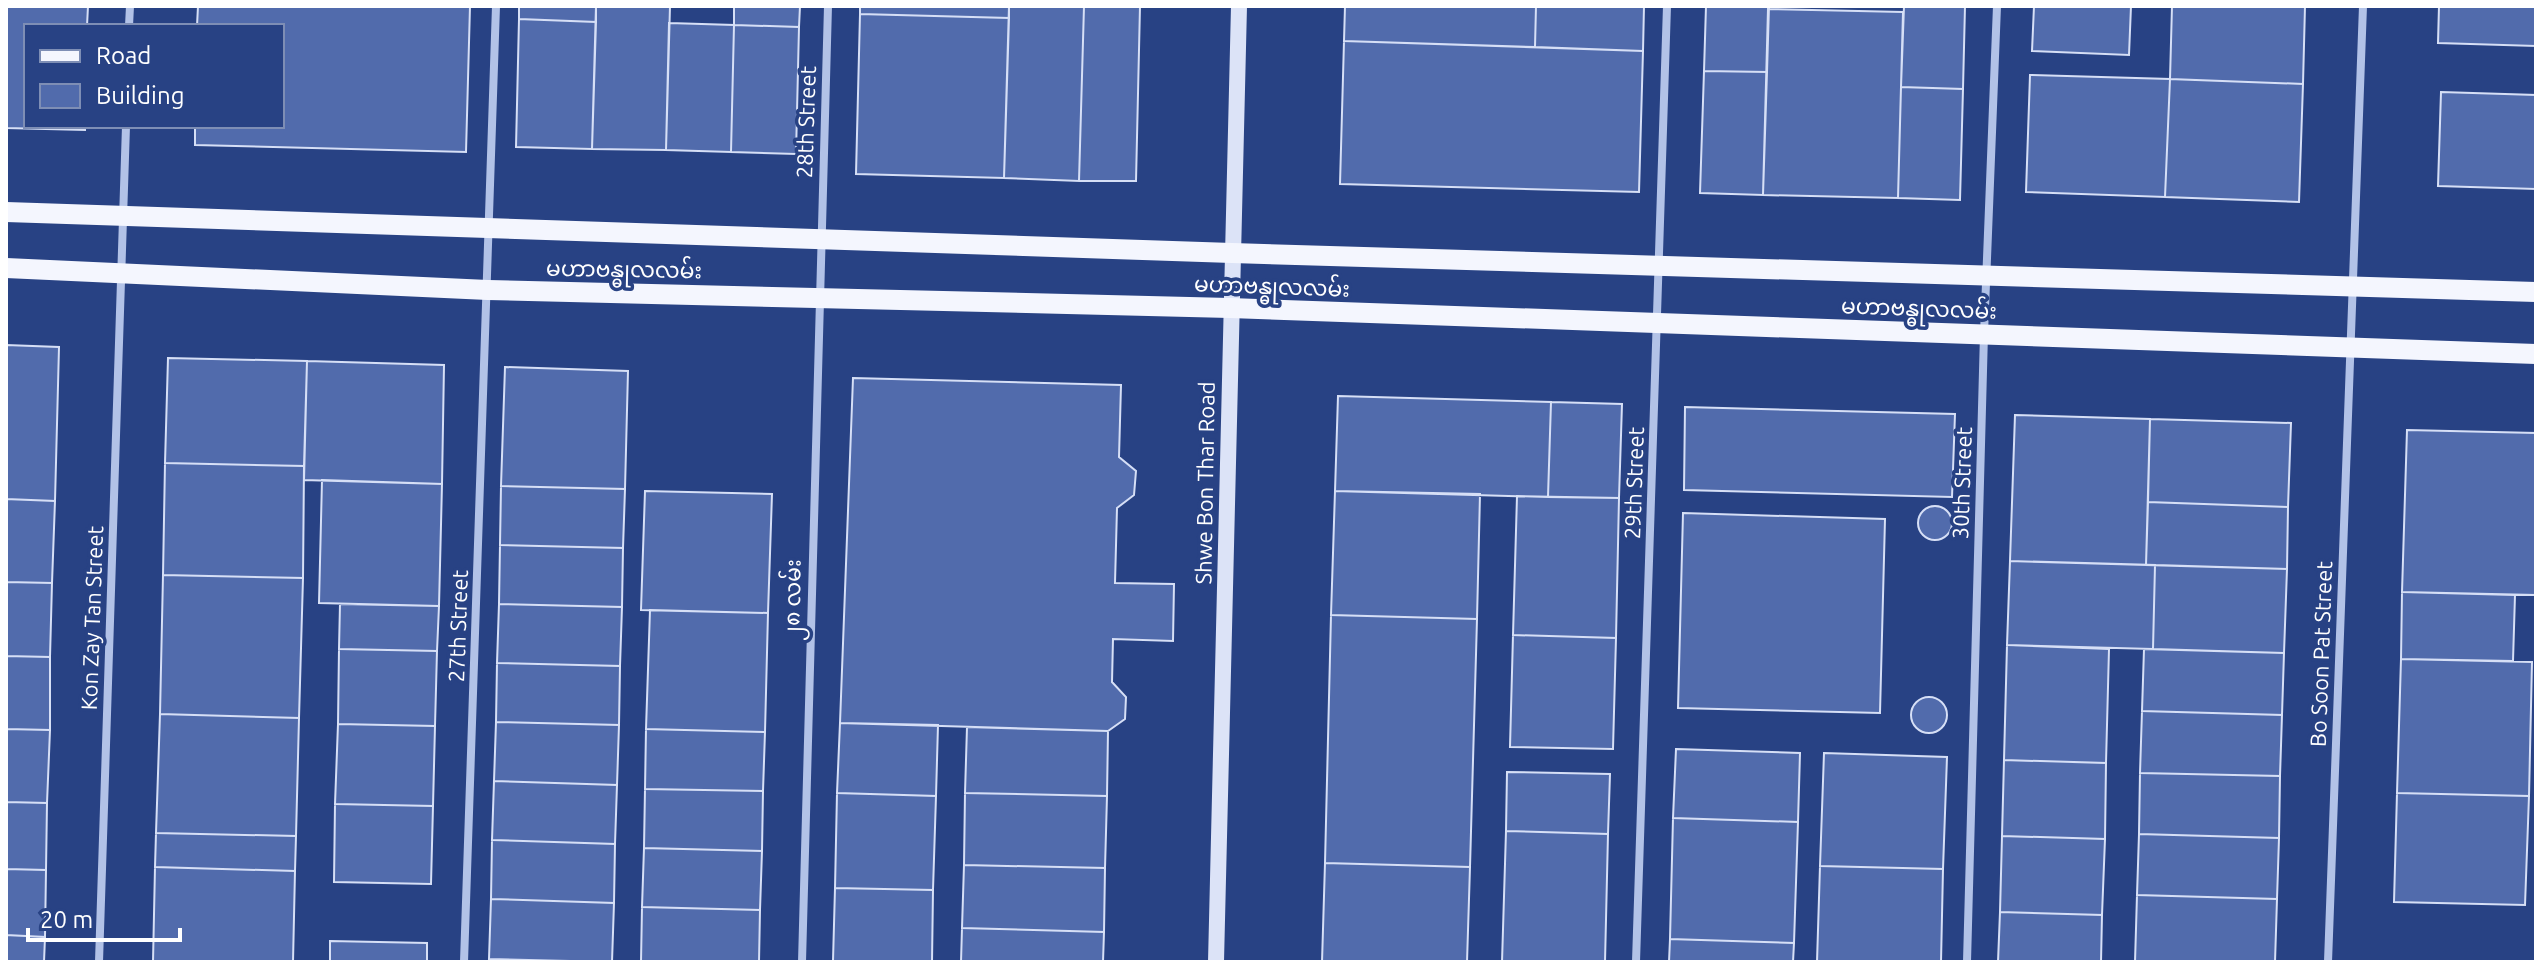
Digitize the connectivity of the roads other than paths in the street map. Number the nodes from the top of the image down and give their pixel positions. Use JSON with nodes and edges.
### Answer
{"nodes":[{"id":1,"x":496,"y":6,"type":"edge"},
{"id":2,"x":828,"y":6,"type":"edge"},
{"id":3,"x":1239,"y":6,"type":"edge"},
{"id":4,"x":1667,"y":6,"type":"edge"},
{"id":5,"x":1997,"y":6,"type":"edge"},
{"id":6,"x":2363,"y":6,"type":"edge"},
{"id":7,"x":126,"y":128,"type":"edge"},
{"id":8,"x":6,"y":212,"type":"edge"},
{"id":9,"x":123,"y":218,"type":"junction"},
{"id":10,"x":490,"y":230,"type":"junction"},
{"id":11,"x":820,"y":240,"type":"junction"},
{"id":12,"x":1232,"y":253,"type":"junction"},
{"id":13,"x":1659,"y":265,"type":"junction"},
{"id":14,"x":6,"y":268,"type":"edge"},
{"id":15,"x":1987,"y":274,"type":"junction"},
{"id":16,"x":121,"y":275,"type":"junction"},
{"id":17,"x":2353,"y":286,"type":"junction"},
{"id":18,"x":488,"y":290,"type":"junction"},
{"id":19,"x":2536,"y":292,"type":"edge"},
{"id":20,"x":818,"y":297,"type":"junction"},
{"id":21,"x":1230,"y":308,"type":"junction"},
{"id":22,"x":1657,"y":323,"type":"junction"},
{"id":23,"x":1984,"y":334,"type":"junction"},
{"id":24,"x":2350,"y":347,"type":"junction"},
{"id":25,"x":2536,"y":354,"type":"edge"},
{"id":26,"x":99,"y":962,"type":"edge"},
{"id":27,"x":464,"y":962,"type":"edge"},
{"id":28,"x":802,"y":962,"type":"edge"},
{"id":29,"x":1216,"y":962,"type":"edge"},
{"id":30,"x":1636,"y":962,"type":"edge"},
{"id":31,"x":1967,"y":962,"type":"edge"},
{"id":32,"x":2328,"y":962,"type":"edge"}],
"edges":[{"from":1,"to":10,"type":"street"},
{"from":2,"to":11,"type":"street","name":"28th Street"},
{"from":3,"to":12,"type":"main road","name":"Shwe Bon Thar Road"},
{"from":4,"to":13,"type":"street","name":"29th Street"},
{"from":5,"to":15,"type":"street","name":"30th Street"},
{"from":6,"to":17,"type":"street"},
{"from":7,"to":9,"type":"street"},
{"from":8,"to":9,"type":"main road","name":"မဟာဗန္ဓုလလမ်း"},
{"from":9,"to":10,"type":"main road","name":"မဟာဗန္ဓုလလမ်း"},
{"from":9,"to":16,"type":"street","name":"Kon Zay Tan Street"},
{"from":10,"to":11,"type":"main road","name":"မဟာဗန္ဓုလလမ်း"},
{"from":10,"to":18,"type":"street","name":"27th Street"},
{"from":11,"to":12,"type":"main road","name":"မဟာဗန္ဓုလလမ်း"},
{"from":11,"to":20,"type":"street","name":"၂၈ လမ်း"},
{"from":12,"to":13,"type":"main road","name":"မဟာဗန္ဓုလလမ်း"},
{"from":12,"to":21,"type":"main road","name":"Shwe Bon Thar Road"},
{"from":13,"to":15,"type":"main road","name":"မဟာဗန္ဓုလလမ်း"},
{"from":13,"to":22,"type":"street","name":"29th Street"},
{"from":14,"to":16,"type":"main road","name":"မဟာဗန္ဓုလလမ်း"},
{"from":15,"to":17,"type":"main road","name":"မဟာဗန္ဓုလလမ်း"},
{"from":15,"to":23,"type":"street","name":"30th Street"},
{"from":16,"to":18,"type":"main road","name":"မဟာဗန္ဓုလလမ်း"},
{"from":16,"to":26,"type":"street","name":"Kon Zay Tan Street"},
{"from":17,"to":19,"type":"main road","name":"မဟာဗန္ဓုလလမ်း"},
{"from":17,"to":24,"type":"street","name":"Bo Soon Pat Street"},
{"from":18,"to":20,"type":"main road","name":"မဟာဗန္ဓုလလမ်း"},
{"from":18,"to":27,"type":"street","name":"27th Street"},
{"from":20,"to":21,"type":"main road","name":"မဟာဗန္ဓုလလမ်း"},
{"from":20,"to":28,"type":"street","name":"၂၈ လမ်း"},
{"from":21,"to":22,"type":"main road","name":"မဟာဗန္ဓုလလမ်း"},
{"from":21,"to":29,"type":"main road","name":"Shwe Bon Thar Road"},
{"from":22,"to":23,"type":"main road","name":"မဟာဗန္ဓုလလမ်း"},
{"from":22,"to":30,"type":"street","name":"29th Street"},
{"from":23,"to":24,"type":"main road","name":"မဟာဗန္ဓုလလမ်း"},
{"from":23,"to":31,"type":"street","name":"30th Street"},
{"from":24,"to":25,"type":"main road","name":"မဟာဗန္ဓုလလမ်း"},
{"from":24,"to":32,"type":"street","name":"Bo Soon Pat Street"}]}
